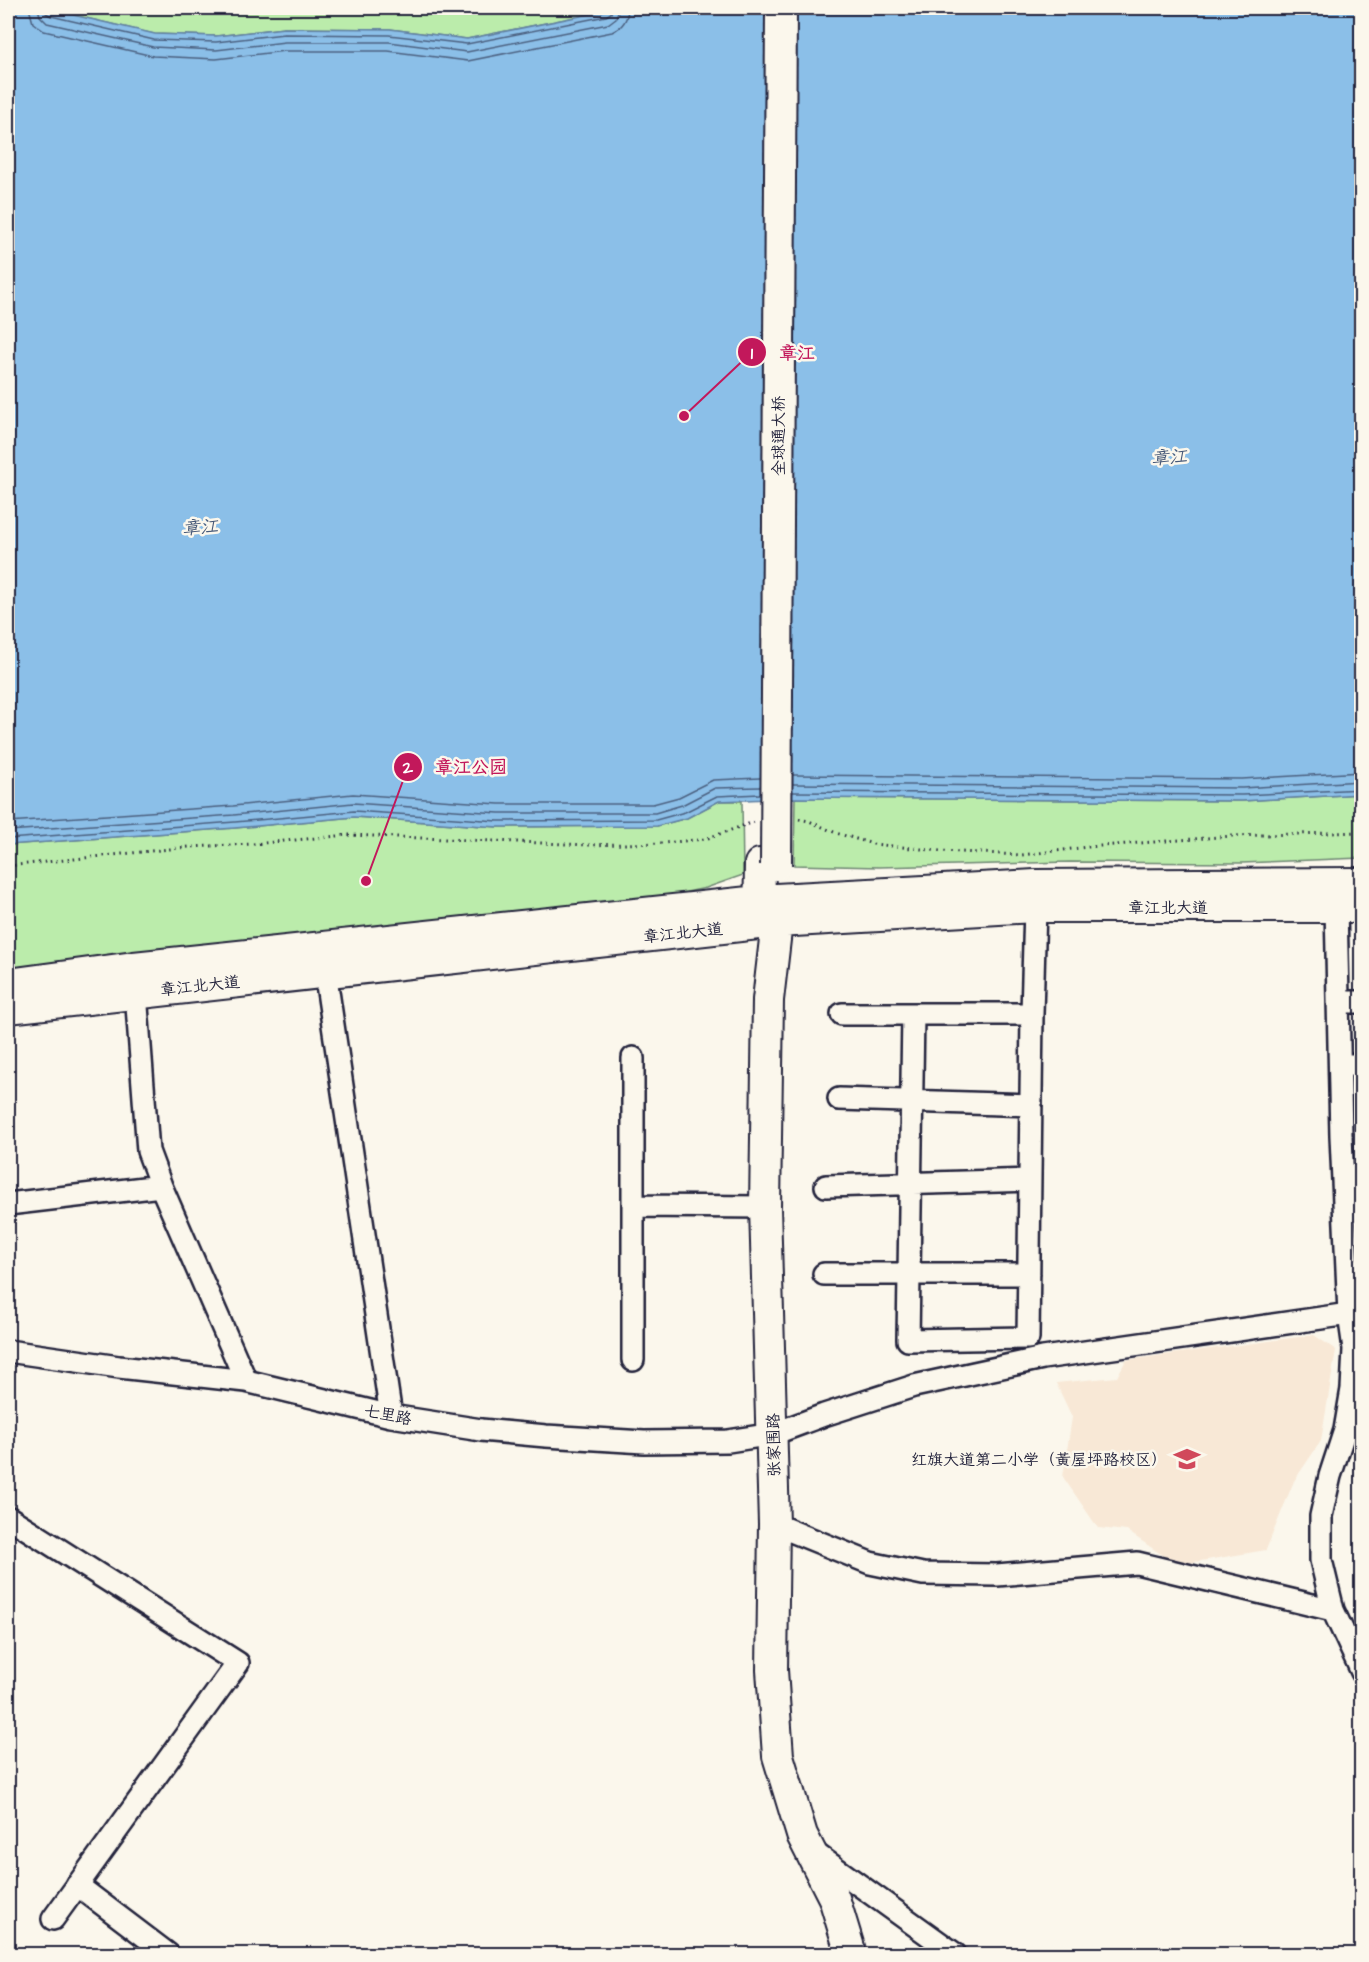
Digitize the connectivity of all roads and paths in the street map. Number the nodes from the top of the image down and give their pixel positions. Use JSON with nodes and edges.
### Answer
{"nodes":[{"id":1,"x":760,"y":8,"type":"edge"},
{"id":2,"x":781,"y":8,"type":"edge"},
{"id":3,"x":798,"y":819,"type":"dead end"},
{"id":4,"x":757,"y":822,"type":"dead end"},
{"id":5,"x":1362,"y":832,"type":"edge"},
{"id":6,"x":768,"y":864,"type":"junction"},
{"id":7,"x":8,"y":866,"type":"edge"},
{"id":8,"x":1362,"y":883,"type":"edge"},
{"id":9,"x":1035,"y":907,"type":"junction"},
{"id":10,"x":1349,"y":907,"type":"edge"},
{"id":11,"x":768,"y":911,"type":"junction"},
{"id":12,"x":325,"y":971,"type":"junction"},
{"id":13,"x":8,"y":984,"type":"edge"},
{"id":14,"x":136,"y":993,"type":"junction"},
{"id":15,"x":1338,"y":1002,"type":"junction"},
{"id":16,"x":1362,"y":1002,"type":"edge"},
{"id":17,"x":8,"y":1008,"type":"edge"},
{"id":18,"x":842,"y":1014,"type":"dead end"},
{"id":19,"x":912,"y":1014,"type":"junction"},
{"id":20,"x":1032,"y":1014,"type":"junction"},
{"id":21,"x":633,"y":1058,"type":"dead end"},
{"id":22,"x":1340,"y":1065,"type":"junction"},
{"id":23,"x":1362,"y":1065,"type":"edge"},
{"id":24,"x":839,"y":1099,"type":"dead end"},
{"id":25,"x":911,"y":1102,"type":"junction"},
{"id":26,"x":1031,"y":1105,"type":"junction"},
{"id":27,"x":1351,"y":1136,"type":"edge"},
{"id":28,"x":1030,"y":1180,"type":"junction"},
{"id":29,"x":911,"y":1184,"type":"junction"},
{"id":30,"x":161,"y":1186,"type":"junction"},
{"id":31,"x":826,"y":1186,"type":"dead end"},
{"id":32,"x":8,"y":1204,"type":"edge"},
{"id":33,"x":633,"y":1206,"type":"junction"},
{"id":34,"x":765,"y":1207,"type":"junction"},
{"id":35,"x":1353,"y":1214,"type":"edge"},
{"id":36,"x":824,"y":1274,"type":"dead end"},
{"id":37,"x":909,"y":1274,"type":"junction"},
{"id":38,"x":1029,"y":1274,"type":"junction"},
{"id":39,"x":1349,"y":1314,"type":"junction"},
{"id":40,"x":8,"y":1351,"type":"edge"},
{"id":41,"x":633,"y":1360,"type":"dead end"},
{"id":42,"x":246,"y":1381,"type":"junction"},
{"id":43,"x":391,"y":1416,"type":"junction"},
{"id":44,"x":773,"y":1434,"type":"junction"},
{"id":45,"x":8,"y":1517,"type":"edge"},
{"id":46,"x":774,"y":1524,"type":"junction"},
{"id":47,"x":1333,"y":1610,"type":"junction"},
{"id":48,"x":1362,"y":1672,"type":"edge"},
{"id":49,"x":809,"y":1849,"type":"junction"},
{"id":50,"x":77,"y":1885,"type":"junction"},
{"id":51,"x":52,"y":1919,"type":"dead end"},
{"id":52,"x":168,"y":1954,"type":"edge"},
{"id":53,"x":851,"y":1954,"type":"edge"},
{"id":54,"x":955,"y":1954,"type":"edge"}],
"edges":[{"from":1,"to":6,"type":"main road","name":"全球通大桥"},
{"from":2,"to":6,"type":"main road","name":"全球通大桥","bridge":true},
{"from":3,"to":5,"type":"path"},
{"from":4,"to":7,"type":"path"},
{"from":6,"to":11,"type":"main road","name":"张家围路"},
{"from":8,"to":11,"type":"main road","name":"章江北大道"},
{"from":9,"to":10,"type":"main road","name":"章江北大道"},
{"from":9,"to":11,"type":"main road","name":"章江北大道"},
{"from":9,"to":20,"type":"street"},
{"from":10,"to":15,"type":"street"},
{"from":11,"to":12,"type":"main road","name":"章江北大道"},
{"from":11,"to":13,"type":"main road","name":"章江北大道"},
{"from":11,"to":34,"type":"main road","name":"张家围路"},
{"from":12,"to":14,"type":"main road","name":"章江北大道"},
{"from":12,"to":43,"type":"street"},
{"from":14,"to":17,"type":"main road","name":"章江北大道"},
{"from":14,"to":30,"type":"street"},
{"from":15,"to":16,"type":"street"},
{"from":15,"to":22,"type":"street"},
{"from":18,"to":19,"type":"street"},
{"from":19,"to":20,"type":"street"},
{"from":19,"to":25,"type":"street"},
{"from":20,"to":26,"type":"street"},
{"from":21,"to":33,"type":"street"},
{"from":22,"to":23,"type":"street"},
{"from":22,"to":27,"type":"street"},
{"from":24,"to":25,"type":"street"},
{"from":25,"to":26,"type":"street"},
{"from":25,"to":29,"type":"street"},
{"from":26,"to":28,"type":"street"},
{"from":27,"to":35,"type":"street"},
{"from":28,"to":29,"type":"street"},
{"from":28,"to":38,"type":"street"},
{"from":29,"to":31,"type":"street"},
{"from":29,"to":37,"type":"street"},
{"from":30,"to":32,"type":"street"},
{"from":30,"to":42,"type":"street"},
{"from":33,"to":34,"type":"street"},
{"from":33,"to":41,"type":"street"},
{"from":34,"to":44,"type":"main road","name":"张家围路"},
{"from":35,"to":39,"type":"street"},
{"from":36,"to":37,"type":"street"},
{"from":37,"to":38,"type":"street"},
{"from":37,"to":38,"type":"street"},
{"from":39,"to":44,"type":"street","name":"七里路"},
{"from":39,"to":47,"type":"street"},
{"from":40,"to":42,"type":"street","name":"七里路"},
{"from":42,"to":43,"type":"street","name":"七里路"},
{"from":43,"to":44,"type":"street","name":"七里路"},
{"from":44,"to":46,"type":"main road","name":"张家围路"},
{"from":45,"to":50,"type":"street"},
{"from":46,"to":47,"type":"street"},
{"from":46,"to":49,"type":"main road","name":"张家围路"},
{"from":47,"to":48,"type":"street"},
{"from":49,"to":53,"type":"main road","name":"张家围路"},
{"from":49,"to":54,"type":"street"},
{"from":50,"to":51,"type":"street"},
{"from":50,"to":52,"type":"street"}]}
